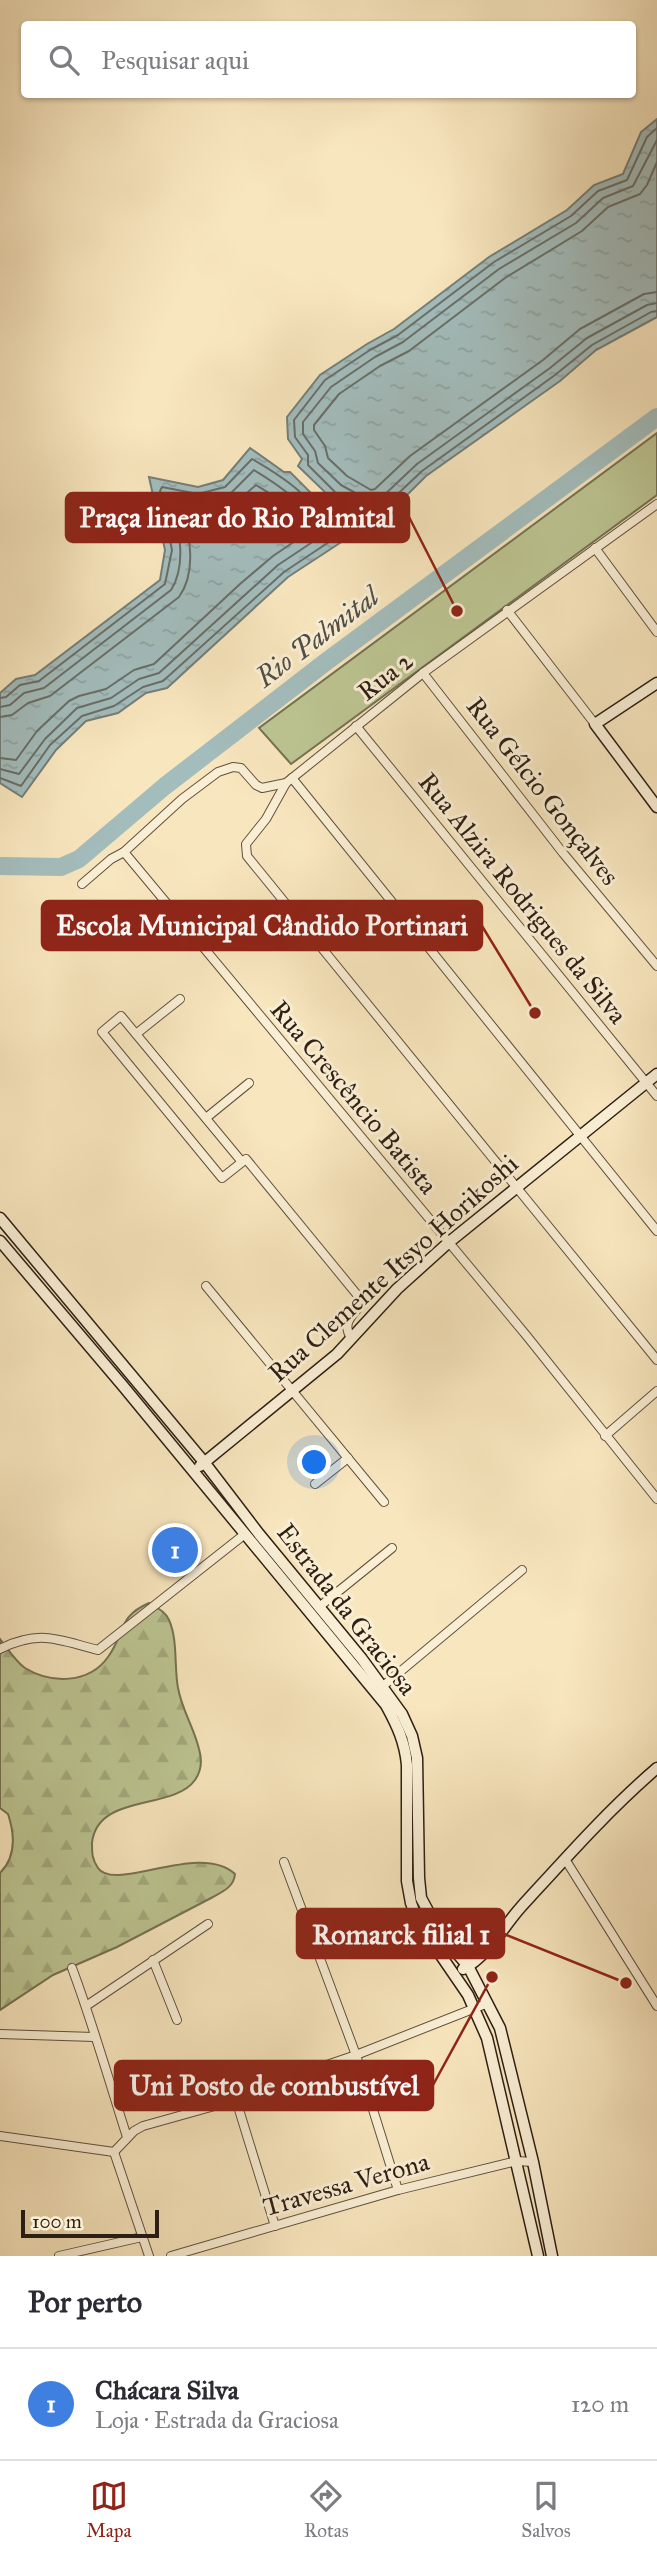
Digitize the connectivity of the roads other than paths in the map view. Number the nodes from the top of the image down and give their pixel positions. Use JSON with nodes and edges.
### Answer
{"nodes":[{"id":1,"x":657,"y":504,"type":"edge"},
{"id":2,"x":595,"y":548,"type":"junction"},
{"id":3,"x":507,"y":610,"type":"junction"},
{"id":4,"x":657,"y":632,"type":"edge"},
{"id":5,"x":423,"y":673,"type":"junction"},
{"id":6,"x":657,"y":683,"type":"edge"},
{"id":7,"x":594,"y":724,"type":"junction"},
{"id":8,"x":356,"y":726,"type":"junction"},
{"id":9,"x":289,"y":780,"type":"junction"},
{"id":10,"x":657,"y":807,"type":"edge"},
{"id":11,"x":124,"y":852,"type":"junction"},
{"id":12,"x":82,"y":884,"type":"dead end"},
{"id":13,"x":657,"y":966,"type":"edge"},
{"id":14,"x":180,"y":999,"type":"dead end"},
{"id":15,"x":136,"y":1034,"type":"junction"},
{"id":16,"x":657,"y":1074,"type":"edge"},
{"id":17,"x":249,"y":1083,"type":"dead end"},
{"id":18,"x":646,"y":1083,"type":"junction"},
{"id":19,"x":657,"y":1096,"type":"edge"},
{"id":20,"x":206,"y":1118,"type":"junction"},
{"id":21,"x":580,"y":1136,"type":"junction"},
{"id":22,"x":242,"y":1162,"type":"junction"},
{"id":23,"x":516,"y":1187,"type":"junction"},
{"id":24,"x":0,"y":1218,"type":"edge"},
{"id":25,"x":657,"y":1231,"type":"edge"},
{"id":26,"x":0,"y":1241,"type":"edge"},
{"id":27,"x":448,"y":1243,"type":"junction"},
{"id":28,"x":4,"y":1249,"type":"edge"},
{"id":29,"x":206,"y":1286,"type":"dead end"},
{"id":30,"x":351,"y":1338,"type":"junction"},
{"id":31,"x":657,"y":1360,"type":"edge"},
{"id":32,"x":292,"y":1389,"type":"junction"},
{"id":33,"x":657,"y":1391,"type":"edge"},
{"id":34,"x":605,"y":1436,"type":"junction"},
{"id":35,"x":348,"y":1458,"type":"junction"},
{"id":36,"x":204,"y":1462,"type":"junction"},
{"id":37,"x":194,"y":1472,"type":"junction"},
{"id":38,"x":315,"y":1484,"type":"dead end"},
{"id":39,"x":657,"y":1499,"type":"edge"},
{"id":40,"x":384,"y":1502,"type":"dead end"},
{"id":41,"x":245,"y":1534,"type":"junction"},
{"id":42,"x":392,"y":1548,"type":"dead end"},
{"id":43,"x":522,"y":1570,"type":"dead end"},
{"id":44,"x":319,"y":1607,"type":"junction"},
{"id":45,"x":0,"y":1649,"type":"edge"},
{"id":46,"x":383,"y":1686,"type":"junction"},
{"id":47,"x":655,"y":1773,"type":"edge"},
{"id":48,"x":565,"y":1859,"type":"junction"},
{"id":49,"x":284,"y":1862,"type":"dead end"},
{"id":50,"x":208,"y":1924,"type":"dead end"},
{"id":51,"x":153,"y":1960,"type":"junction"},
{"id":52,"x":468,"y":1966,"type":"junction"},
{"id":53,"x":72,"y":1968,"type":"dead end"},
{"id":54,"x":454,"y":1973,"type":"junction"},
{"id":55,"x":488,"y":2003,"type":"junction"},
{"id":56,"x":86,"y":2006,"type":"junction"},
{"id":57,"x":657,"y":2006,"type":"edge"},
{"id":58,"x":475,"y":2010,"type":"junction"},
{"id":59,"x":177,"y":2020,"type":"dead end"},
{"id":60,"x":0,"y":2034,"type":"edge"},
{"id":61,"x":94,"y":2037,"type":"junction"},
{"id":62,"x":356,"y":2055,"type":"junction"},
{"id":63,"x":236,"y":2100,"type":"junction"},
{"id":64,"x":0,"y":2136,"type":"edge"},
{"id":65,"x":127,"y":2137,"type":"junction"},
{"id":66,"x":114,"y":2152,"type":"junction"},
{"id":67,"x":517,"y":2161,"type":"junction"},
{"id":68,"x":533,"y":2162,"type":"junction"},
{"id":69,"x":398,"y":2190,"type":"junction"},
{"id":70,"x":275,"y":2226,"type":"junction"},
{"id":71,"x":142,"y":2236,"type":"junction"},
{"id":72,"x":59,"y":2256,"type":"edge"},
{"id":73,"x":149,"y":2256,"type":"edge"},
{"id":74,"x":171,"y":2256,"type":"edge"},
{"id":75,"x":538,"y":2256,"type":"edge"},
{"id":76,"x":552,"y":2256,"type":"edge"}],
"edges":[{"from":1,"to":2,"type":"street","name":"Rua 2"},
{"from":2,"to":3,"type":"street","name":"Rua 2"},
{"from":2,"to":4,"type":"street"},
{"from":3,"to":5,"type":"street","name":"Rua 2"},
{"from":3,"to":7,"type":"street"},
{"from":5,"to":8,"type":"street","name":"Rua 2"},
{"from":5,"to":13,"type":"street","name":"Rua Gélcio Gonçalves"},
{"from":6,"to":7,"type":"main road"},
{"from":7,"to":10,"type":"main road"},
{"from":8,"to":9,"type":"street","name":"Rua 2"},
{"from":8,"to":18,"type":"street","name":"Rua Alzira Rodrigues da Silva"},
{"from":9,"to":11,"type":"street"},
{"from":9,"to":21,"type":"street"},
{"from":9,"to":23,"type":"street"},
{"from":11,"to":12,"type":"street"},
{"from":11,"to":27,"type":"street","name":"Rua Crescêncio Batista"},
{"from":14,"to":15,"type":"street"},
{"from":15,"to":20,"type":"street"},
{"from":15,"to":22,"type":"street"},
{"from":16,"to":18,"type":"main road","name":"Rua Clemente Itsyo Horikoshi"},
{"from":17,"to":20,"type":"street"},
{"from":18,"to":19,"type":"street","name":"Rua Alzira Rodrigues da Silva"},
{"from":18,"to":21,"type":"main road","name":"Rua Clemente Itsyo Horikoshi"},
{"from":20,"to":22,"type":"street"},
{"from":21,"to":23,"type":"main road","name":"Rua Clemente Itsyo Horikoshi"},
{"from":21,"to":25,"type":"street"},
{"from":22,"to":30,"type":"street"},
{"from":23,"to":27,"type":"main road","name":"Rua Clemente Itsyo Horikoshi"},
{"from":23,"to":31,"type":"street"},
{"from":24,"to":36,"type":"main road","name":"Estrada da Graciosa"},
{"from":26,"to":28,"type":"main road","name":"Estrada da Graciosa"},
{"from":27,"to":30,"type":"main road","name":"Rua Clemente Itsyo Horikoshi"},
{"from":27,"to":34,"type":"street","name":"Rua Crescêncio Batista"},
{"from":28,"to":37,"type":"main road","name":"Estrada da Graciosa"},
{"from":29,"to":32,"type":"street"},
{"from":30,"to":32,"type":"main road","name":"Rua Clemente Itsyo Horikoshi"},
{"from":32,"to":35,"type":"street"},
{"from":32,"to":36,"type":"main road","name":"Rua Clemente Itsyo Horikoshi"},
{"from":33,"to":34,"type":"street"},
{"from":34,"to":39,"type":"street","name":"Rua Crescêncio Batista"},
{"from":35,"to":38,"type":"street"},
{"from":35,"to":40,"type":"street"},
{"from":36,"to":37,"type":"main road","name":"Rua Clemente Itsyo Horikoshi"},
{"from":36,"to":44,"type":"main road","name":"Estrada da Graciosa"},
{"from":37,"to":41,"type":"main road","name":"Estrada da Graciosa"},
{"from":41,"to":45,"type":"street"},
{"from":41,"to":54,"type":"main road","name":"Estrada da Graciosa"},
{"from":42,"to":44,"type":"street"},
{"from":43,"to":46,"type":"street"},
{"from":44,"to":46,"type":"main road","name":"Estrada da Graciosa"},
{"from":46,"to":52,"type":"main road","name":"Estrada da Graciosa"},
{"from":47,"to":48,"type":"main road"},
{"from":48,"to":52,"type":"main road"},
{"from":48,"to":57,"type":"street"},
{"from":49,"to":62,"type":"street"},
{"from":50,"to":51,"type":"street"},
{"from":51,"to":56,"type":"street"},
{"from":51,"to":59,"type":"street"},
{"from":52,"to":54,"type":"main road"},
{"from":52,"to":55,"type":"main road","name":"Estrada da Graciosa"},
{"from":53,"to":56,"type":"street"},
{"from":54,"to":58,"type":"main road","name":"Estrada da Graciosa"},
{"from":55,"to":58,"type":"street"},
{"from":55,"to":68,"type":"main road","name":"Estrada da Graciosa"},
{"from":56,"to":61,"type":"street"},
{"from":58,"to":62,"type":"street"},
{"from":58,"to":67,"type":"main road","name":"Estrada da Graciosa"},
{"from":60,"to":61,"type":"street"},
{"from":61,"to":65,"type":"street"},
{"from":62,"to":63,"type":"street"},
{"from":62,"to":69,"type":"street"},
{"from":63,"to":65,"type":"street"},
{"from":63,"to":70,"type":"street"},
{"from":64,"to":66,"type":"street"},
{"from":65,"to":66,"type":"street"},
{"from":66,"to":71,"type":"street"},
{"from":67,"to":68,"type":"street","name":"Travessa Verona"},
{"from":67,"to":69,"type":"street","name":"Travessa Verona"},
{"from":67,"to":75,"type":"main road","name":"Estrada da Graciosa"},
{"from":68,"to":76,"type":"main road","name":"Estrada da Graciosa"},
{"from":69,"to":70,"type":"street","name":"Travessa Verona"},
{"from":70,"to":74,"type":"street","name":"Travessa Verona"},
{"from":71,"to":72,"type":"street"},
{"from":71,"to":73,"type":"street"}]}
